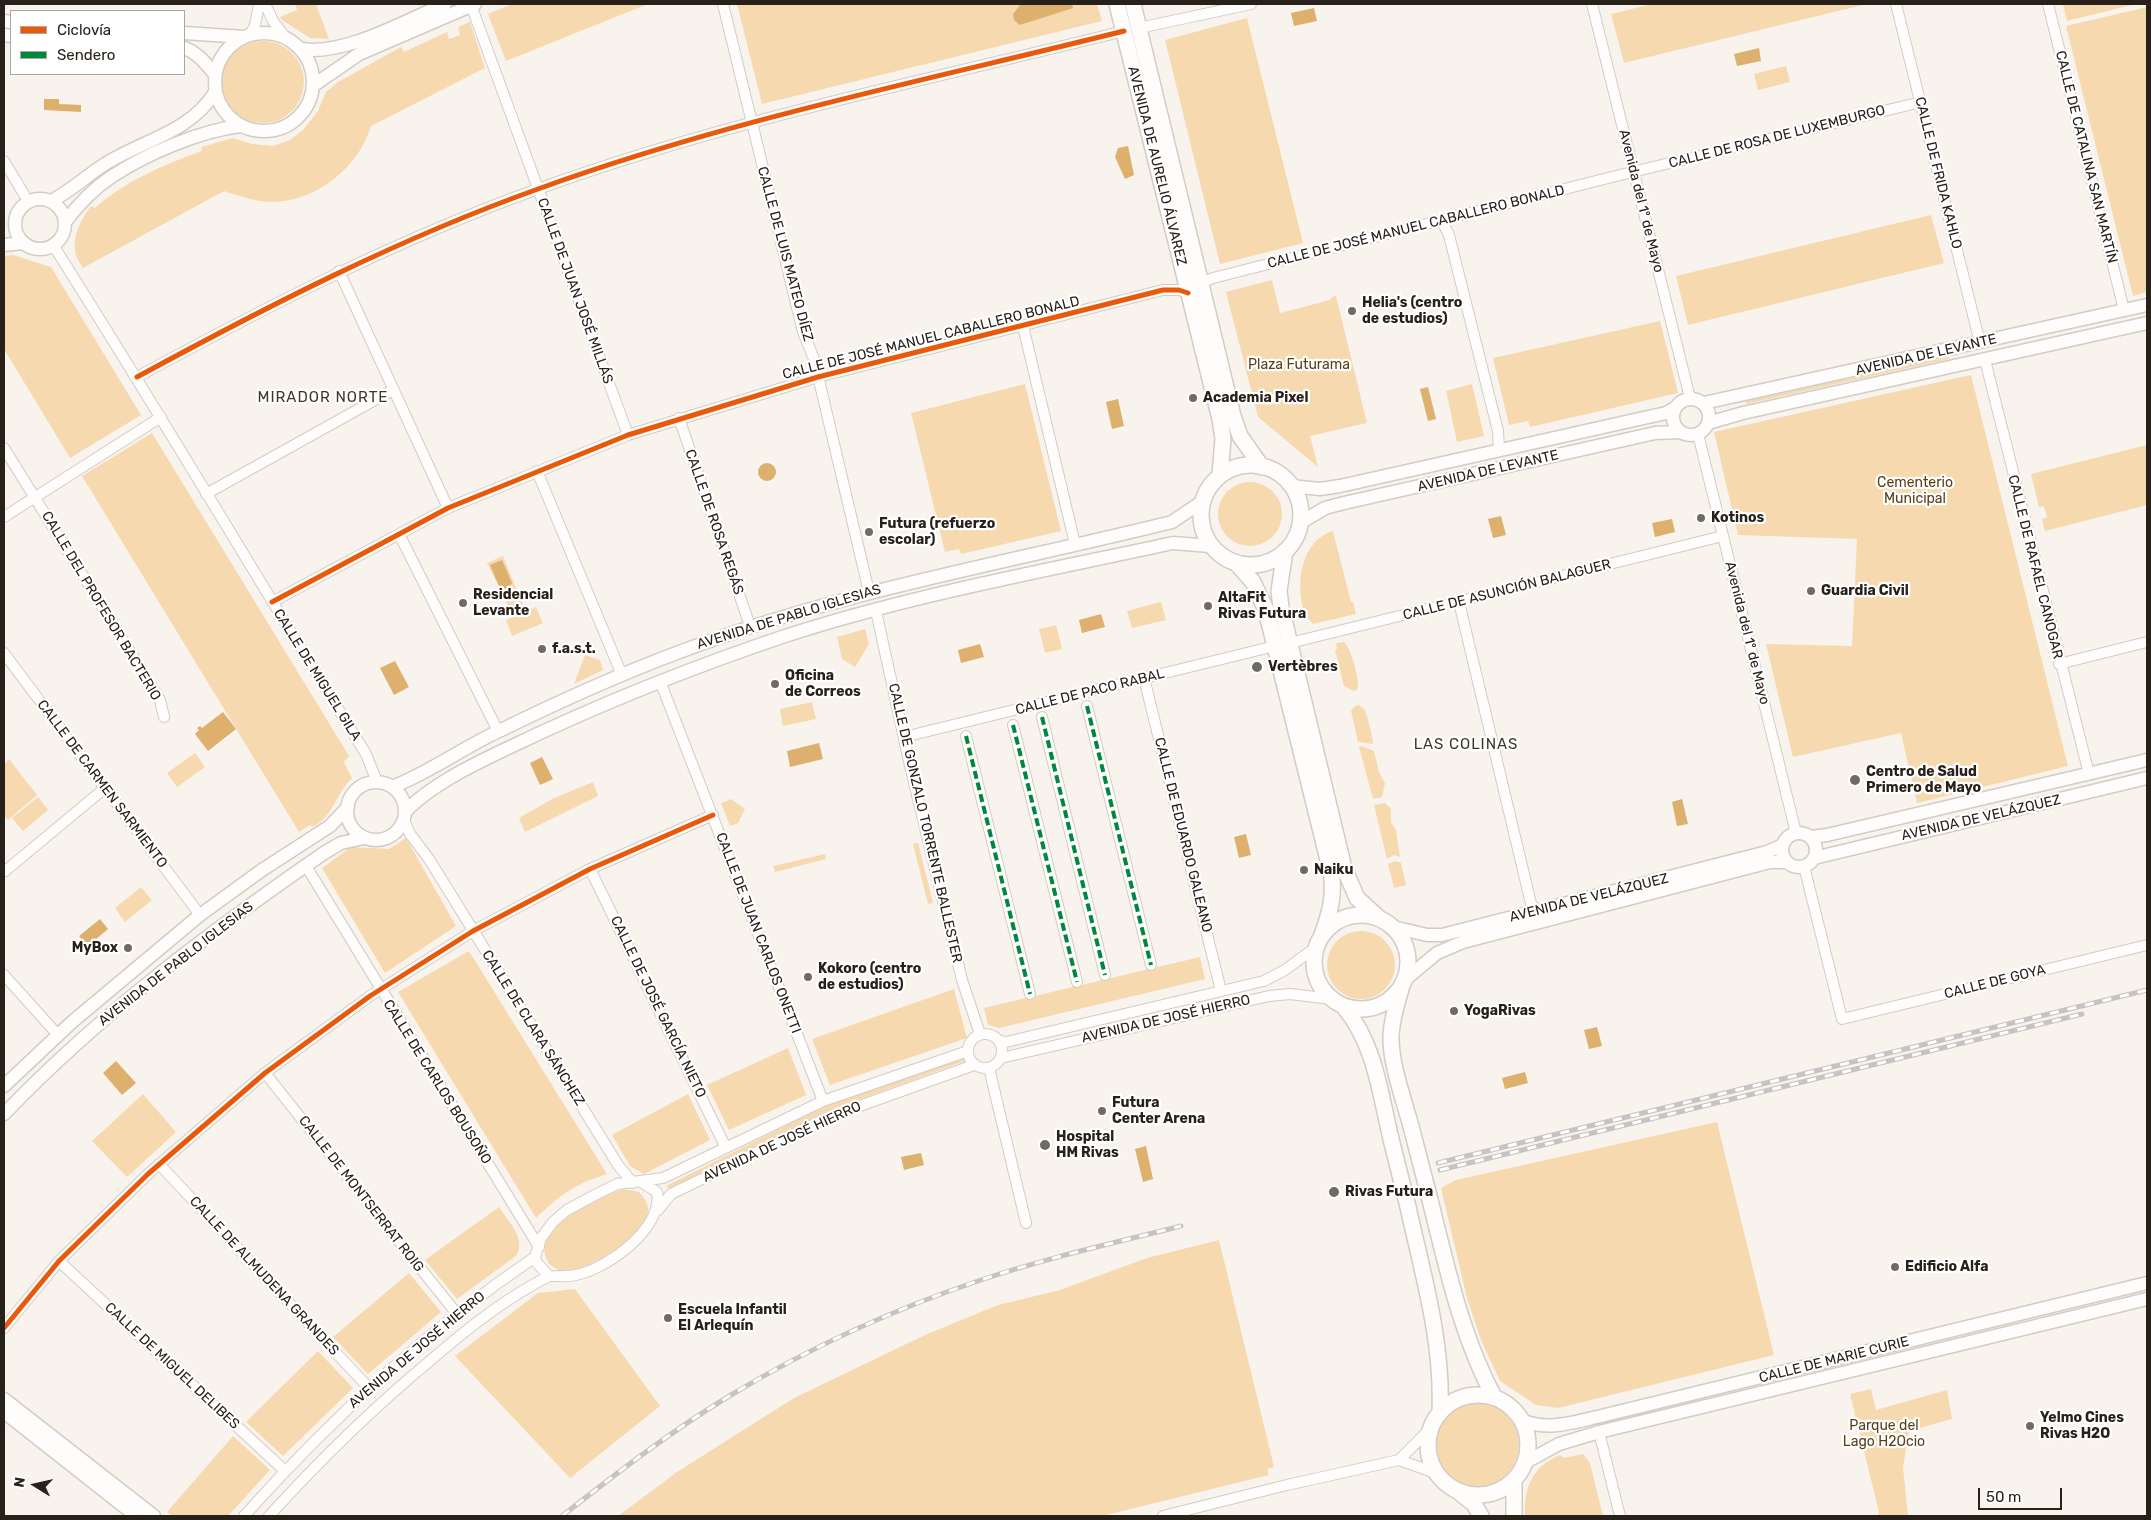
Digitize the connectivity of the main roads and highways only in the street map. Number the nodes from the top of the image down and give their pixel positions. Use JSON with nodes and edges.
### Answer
{"nodes":[{"id":1,"x":1117,"y":4,"type":"edge"},
{"id":2,"x":1133,"y":4,"type":"edge"},
{"id":3,"x":1131,"y":30,"type":"junction"},
{"id":4,"x":1194,"y":290,"type":"junction"},
{"id":5,"x":1262,"y":466,"type":"junction"},
{"id":6,"x":1220,"y":475,"type":"junction"},
{"id":7,"x":1285,"y":551,"type":"junction"},
{"id":8,"x":1237,"y":564,"type":"junction"},
{"id":9,"x":1282,"y":645,"type":"junction"},
{"id":10,"x":1379,"y":918,"type":"junction"},
{"id":11,"x":1319,"y":941,"type":"junction"},
{"id":12,"x":1404,"y":983,"type":"junction"},
{"id":13,"x":1338,"y":1003,"type":"junction"},
{"id":14,"x":1494,"y":1397,"type":"junction"},
{"id":15,"x":1440,"y":1412,"type":"junction"},
{"id":16,"x":1514,"y":1481,"type":"junction"},
{"id":17,"x":1459,"y":1492,"type":"junction"},
{"id":18,"x":1481,"y":1516,"type":"edge"},
{"id":19,"x":1514,"y":1516,"type":"edge"}],
"edges":[{"from":1,"to":3,"type":"main road","name":"AVENIDA DE AURELIO ÁLVAREZ"},
{"from":2,"to":3,"type":"main road","name":"AVENIDA DE AURELIO ÁLVAREZ"},
{"from":3,"to":4,"type":"main road","name":"AVENIDA DE AURELIO ÁLVAREZ"},
{"from":4,"to":5,"type":"main road","name":"AVENIDA DE AURELIO ÁLVAREZ"},
{"from":4,"to":6,"type":"main road","name":"AVENIDA DE AURELIO ÁLVAREZ"},
{"from":5,"to":6,"type":"main road"},
{"from":5,"to":7,"type":"main road"},
{"from":6,"to":8,"type":"main road"},
{"from":7,"to":8,"type":"main road"},
{"from":7,"to":9,"type":"main road"},
{"from":8,"to":9,"type":"main road"},
{"from":9,"to":10,"type":"main road"},
{"from":9,"to":11,"type":"main road"},
{"from":10,"to":11,"type":"main road"},
{"from":10,"to":12,"type":"main road"},
{"from":11,"to":13,"type":"main road"},
{"from":12,"to":13,"type":"main road"},
{"from":12,"to":14,"type":"main road","bridge":true},
{"from":13,"to":15,"type":"main road","bridge":true},
{"from":14,"to":15,"type":"main road"},
{"from":14,"to":16,"type":"main road"},
{"from":15,"to":17,"type":"main road"},
{"from":16,"to":17,"type":"main road"},
{"from":16,"to":19,"type":"main road"},
{"from":17,"to":18,"type":"main road"}]}
